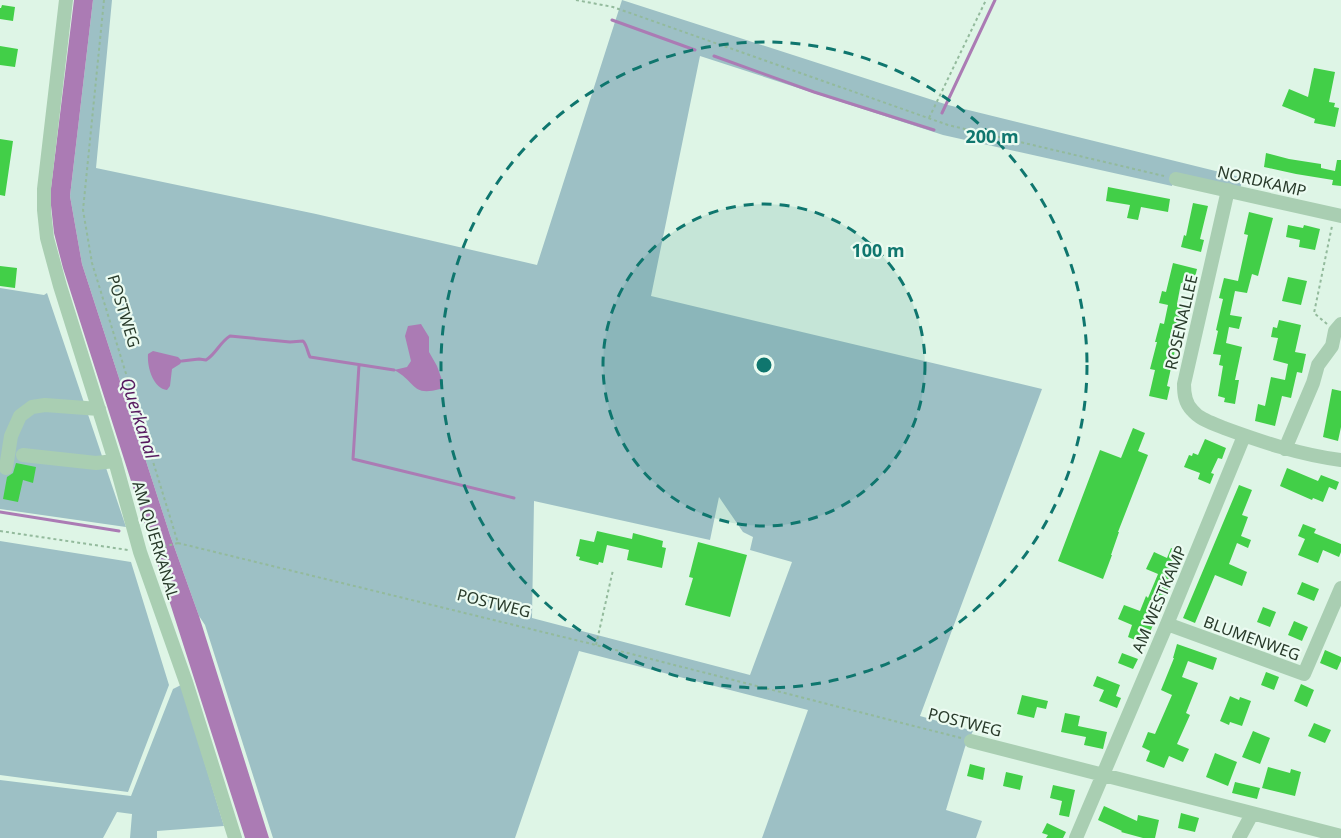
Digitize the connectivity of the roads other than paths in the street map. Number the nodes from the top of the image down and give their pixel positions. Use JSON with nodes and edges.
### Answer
{"nodes":[{"id":1,"x":66,"y":0,"type":"edge"},
{"id":2,"x":1176,"y":179,"type":"road end"},
{"id":3,"x":1228,"y":190,"type":"junction"},
{"id":4,"x":1338,"y":215,"type":"edge"},
{"id":5,"x":1338,"y":328,"type":"edge"},
{"id":6,"x":99,"y":409,"type":"junction"},
{"id":7,"x":1244,"y":435,"type":"junction"},
{"id":8,"x":1285,"y":449,"type":"junction"},
{"id":9,"x":23,"y":455,"type":"dead end"},
{"id":10,"x":1341,"y":460,"type":"edge"},
{"id":11,"x":115,"y":461,"type":"junction"},
{"id":12,"x":6,"y":468,"type":"dead end"},
{"id":13,"x":1341,"y":588,"type":"edge"},
{"id":14,"x":1167,"y":624,"type":"junction"},
{"id":15,"x":971,"y":741,"type":"road end"},
{"id":16,"x":1104,"y":774,"type":"junction"},
{"id":17,"x":1252,"y":814,"type":"junction"},
{"id":18,"x":1341,"y":837,"type":"edge"},
{"id":19,"x":235,"y":838,"type":"edge"},
{"id":20,"x":1076,"y":838,"type":"edge"},
{"id":21,"x":1239,"y":838,"type":"edge"}],
"edges":[{"from":1,"to":6,"type":"street","name":"AM QUERKANAL"},
{"from":2,"to":3,"type":"street","name":"NORDKAMP"},
{"from":3,"to":4,"type":"street","name":"NORDKAMP"},
{"from":3,"to":7,"type":"street","name":"ROSENALLEE"},
{"from":5,"to":8,"type":"street"},
{"from":6,"to":11,"type":"street","name":"AM QUERKANAL"},
{"from":6,"to":12,"type":"street"},
{"from":7,"to":8,"type":"street","name":"ROSENALLEE"},
{"from":7,"to":14,"type":"street","name":"AM WESTKAMP"},
{"from":8,"to":10,"type":"street","name":"ROSENALLEE"},
{"from":9,"to":11,"type":"street"},
{"from":11,"to":19,"type":"street","name":"AM QUERKANAL"},
{"from":13,"to":14,"type":"street","name":"BLUMENWEG"},
{"from":14,"to":16,"type":"street","name":"AM WESTKAMP"},
{"from":15,"to":16,"type":"street","name":"POSTWEG"},
{"from":16,"to":17,"type":"street","name":"POSTWEG"},
{"from":16,"to":20,"type":"street","name":"AM WESTKAMP"},
{"from":17,"to":18,"type":"street","name":"POSTWEG"},
{"from":17,"to":21,"type":"street"}]}
